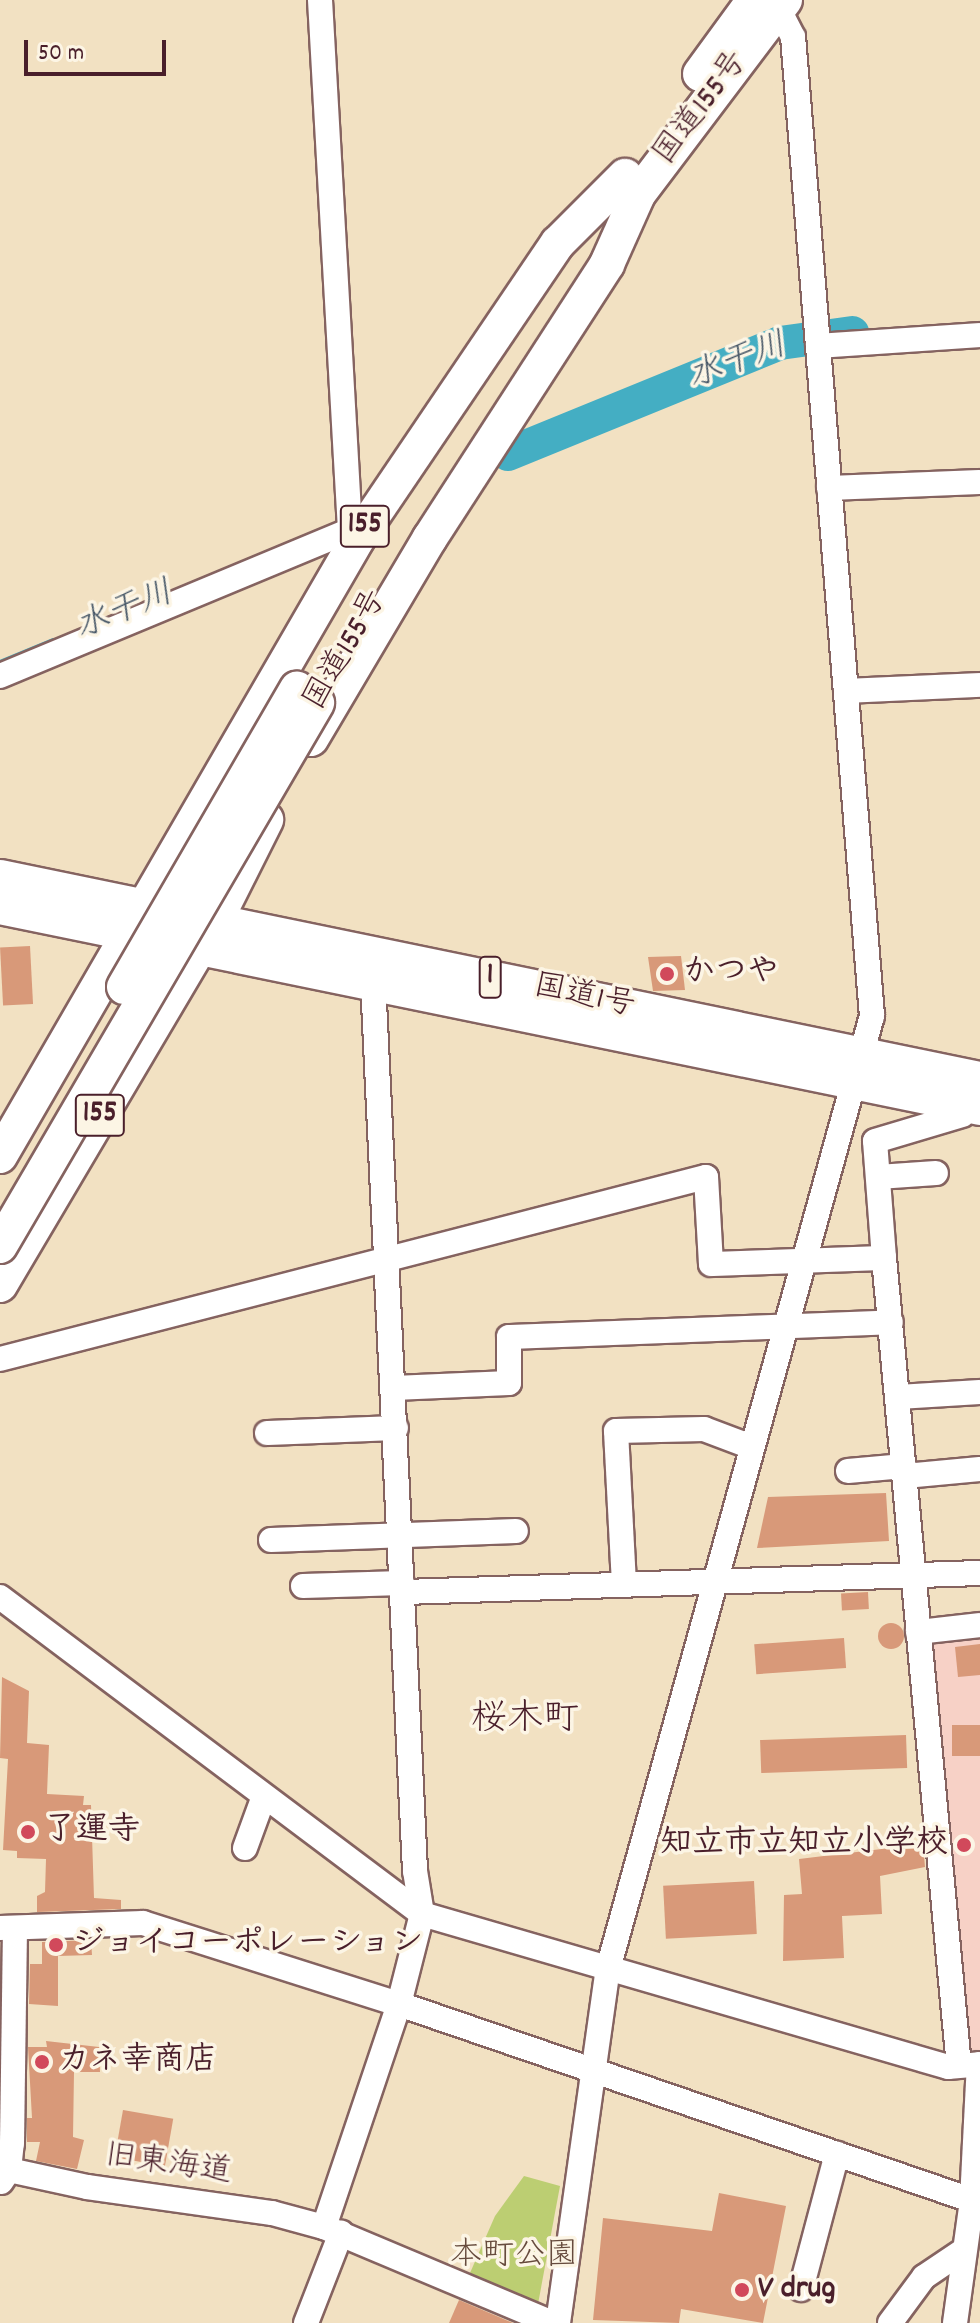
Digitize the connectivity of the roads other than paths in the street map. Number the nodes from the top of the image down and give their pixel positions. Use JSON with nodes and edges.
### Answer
{"nodes":[{"id":1,"x":320,"y":0,"type":"edge"},
{"id":2,"x":773,"y":3,"type":"edge"},
{"id":3,"x":633,"y":182,"type":"junction"},
{"id":4,"x":980,"y":335,"type":"edge"},
{"id":5,"x":818,"y":346,"type":"junction"},
{"id":6,"x":980,"y":482,"type":"edge"},
{"id":7,"x":829,"y":488,"type":"junction"},
{"id":8,"x":354,"y":534,"type":"junction"},
{"id":9,"x":0,"y":676,"type":"edge"},
{"id":10,"x":980,"y":685,"type":"edge"},
{"id":11,"x":846,"y":691,"type":"junction"},
{"id":12,"x":307,"y":696,"type":"junction"},
{"id":13,"x":0,"y":877,"type":"edge"},
{"id":14,"x":0,"y":907,"type":"edge"},
{"id":15,"x":138,"y":919,"type":"junction"},
{"id":16,"x":209,"y":932,"type":"junction"},
{"id":17,"x":373,"y":982,"type":"junction"},
{"id":18,"x":858,"y":1072,"type":"junction"},
{"id":19,"x":980,"y":1079,"type":"edge"},
{"id":20,"x":971,"y":1111,"type":"edge"},
{"id":21,"x":0,"y":1156,"type":"edge"},
{"id":22,"x":936,"y":1173,"type":"dead end"},
{"id":23,"x":878,"y":1177,"type":"junction"},
{"id":24,"x":0,"y":1202,"type":"edge"},
{"id":25,"x":0,"y":1246,"type":"edge"},
{"id":26,"x":884,"y":1258,"type":"junction"},
{"id":27,"x":387,"y":1261,"type":"junction"},
{"id":28,"x":805,"y":1263,"type":"junction"},
{"id":29,"x":0,"y":1285,"type":"edge"},
{"id":30,"x":891,"y":1322,"type":"junction"},
{"id":31,"x":787,"y":1326,"type":"junction"},
{"id":32,"x":0,"y":1359,"type":"edge"},
{"id":33,"x":394,"y":1388,"type":"junction"},
{"id":34,"x":980,"y":1392,"type":"edge"},
{"id":35,"x":898,"y":1397,"type":"junction"},
{"id":36,"x":396,"y":1428,"type":"junction"},
{"id":37,"x":267,"y":1433,"type":"dead end"},
{"id":38,"x":752,"y":1447,"type":"junction"},
{"id":39,"x":980,"y":1469,"type":"edge"},
{"id":40,"x":848,"y":1471,"type":"dead end"},
{"id":41,"x":904,"y":1471,"type":"junction"},
{"id":42,"x":516,"y":1531,"type":"dead end"},
{"id":43,"x":400,"y":1535,"type":"junction"},
{"id":44,"x":271,"y":1540,"type":"dead end"},
{"id":45,"x":980,"y":1573,"type":"edge"},
{"id":46,"x":913,"y":1576,"type":"junction"},
{"id":47,"x":713,"y":1582,"type":"junction"},
{"id":48,"x":624,"y":1584,"type":"junction"},
{"id":49,"x":303,"y":1586,"type":"dead end"},
{"id":50,"x":403,"y":1587,"type":"junction"},
{"id":51,"x":0,"y":1597,"type":"edge"},
{"id":52,"x":980,"y":1625,"type":"edge"},
{"id":53,"x":918,"y":1632,"type":"junction"},
{"id":54,"x":264,"y":1796,"type":"junction"},
{"id":55,"x":245,"y":1848,"type":"dead end"},
{"id":56,"x":422,"y":1914,"type":"junction"},
{"id":57,"x":7,"y":1929,"type":"edge"},
{"id":58,"x":608,"y":1969,"type":"junction"},
{"id":59,"x":399,"y":2004,"type":"junction"},
{"id":60,"x":973,"y":2064,"type":"edge"},
{"id":61,"x":591,"y":2072,"type":"junction"},
{"id":62,"x":837,"y":2154,"type":"junction"},
{"id":63,"x":4,"y":2177,"type":"edge"},
{"id":64,"x":976,"y":2195,"type":"edge"},
{"id":65,"x":332,"y":2230,"type":"junction"},
{"id":66,"x":969,"y":2262,"type":"edge"},
{"id":67,"x":801,"y":2289,"type":"dead end"},
{"id":68,"x":306,"y":2323,"type":"edge"},
{"id":69,"x":555,"y":2323,"type":"edge"},
{"id":70,"x":890,"y":2323,"type":"edge"},
{"id":71,"x":955,"y":2323,"type":"edge"}],
"edges":[{"from":1,"to":8,"type":"street"},
{"from":2,"to":3,"type":"highway","name":"国道155号","number":"155"},
{"from":2,"to":5,"type":"street"},
{"from":3,"to":8,"type":"highway","number":"155"},
{"from":3,"to":12,"type":"highway","name":"国道155号","number":"155"},
{"from":3,"to":16,"type":"highway","number":"155"},
{"from":4,"to":5,"type":"street"},
{"from":5,"to":7,"type":"street"},
{"from":6,"to":7,"type":"street"},
{"from":7,"to":11,"type":"street"},
{"from":8,"to":9,"type":"street"},
{"from":8,"to":15,"type":"highway","number":"155"},
{"from":10,"to":11,"type":"street"},
{"from":11,"to":18,"type":"street"},
{"from":12,"to":24,"type":"highway","name":"国道155号","number":"155","bridge":true},
{"from":12,"to":25,"type":"highway","name":"国道155号","number":"155","bridge":true},
{"from":13,"to":15,"type":"highway","name":"国道1号","number":"1"},
{"from":14,"to":15,"type":"highway","name":"国道1号","number":"1"},
{"from":15,"to":16,"type":"highway","name":"国道1号","number":"1"},
{"from":15,"to":21,"type":"highway","number":"155"},
{"from":16,"to":17,"type":"highway","name":"国道1号","number":"1"},
{"from":16,"to":18,"type":"highway","name":"国道1号","number":"1"},
{"from":16,"to":29,"type":"highway","number":"155"},
{"from":17,"to":18,"type":"highway","name":"国道1号","number":"1"},
{"from":17,"to":27,"type":"street"},
{"from":18,"to":19,"type":"highway","name":"国道1号","number":"1"},
{"from":18,"to":20,"type":"highway","name":"国道1号","number":"1"},
{"from":18,"to":28,"type":"street"},
{"from":20,"to":23,"type":"street"},
{"from":22,"to":23,"type":"street"},
{"from":23,"to":26,"type":"street"},
{"from":26,"to":28,"type":"street"},
{"from":26,"to":30,"type":"street"},
{"from":27,"to":28,"type":"street"},
{"from":27,"to":32,"type":"street"},
{"from":27,"to":33,"type":"street"},
{"from":28,"to":31,"type":"street"},
{"from":30,"to":31,"type":"street"},
{"from":30,"to":35,"type":"street"},
{"from":31,"to":33,"type":"street"},
{"from":31,"to":38,"type":"street"},
{"from":33,"to":36,"type":"street"},
{"from":34,"to":35,"type":"street"},
{"from":35,"to":41,"type":"street"},
{"from":36,"to":37,"type":"street"},
{"from":36,"to":43,"type":"street"},
{"from":38,"to":47,"type":"street"},
{"from":38,"to":48,"type":"street"},
{"from":39,"to":41,"type":"street"},
{"from":40,"to":41,"type":"street"},
{"from":41,"to":46,"type":"street"},
{"from":42,"to":43,"type":"street"},
{"from":43,"to":44,"type":"street"},
{"from":43,"to":50,"type":"street"},
{"from":45,"to":46,"type":"street"},
{"from":46,"to":47,"type":"street"},
{"from":46,"to":53,"type":"street"},
{"from":47,"to":48,"type":"street"},
{"from":47,"to":58,"type":"street"},
{"from":48,"to":50,"type":"street"},
{"from":49,"to":50,"type":"street"},
{"from":50,"to":56,"type":"street"},
{"from":51,"to":54,"type":"street"},
{"from":52,"to":53,"type":"street"},
{"from":53,"to":60,"type":"street"},
{"from":54,"to":55,"type":"street"},
{"from":54,"to":56,"type":"street"},
{"from":56,"to":58,"type":"street"},
{"from":56,"to":59,"type":"street"},
{"from":57,"to":59,"type":"street"},
{"from":57,"to":63,"type":"street","name":"旧東海道"},
{"from":58,"to":60,"type":"street"},
{"from":58,"to":61,"type":"street"},
{"from":59,"to":61,"type":"street"},
{"from":59,"to":65,"type":"street"},
{"from":60,"to":64,"type":"street"},
{"from":61,"to":62,"type":"street"},
{"from":61,"to":69,"type":"street"},
{"from":62,"to":64,"type":"street"},
{"from":62,"to":67,"type":"street"},
{"from":63,"to":65,"type":"street","name":"旧東海道"},
{"from":64,"to":66,"type":"street"},
{"from":65,"to":68,"type":"street"},
{"from":65,"to":69,"type":"street","name":"旧東海道"},
{"from":66,"to":70,"type":"street"},
{"from":66,"to":71,"type":"street"}]}
